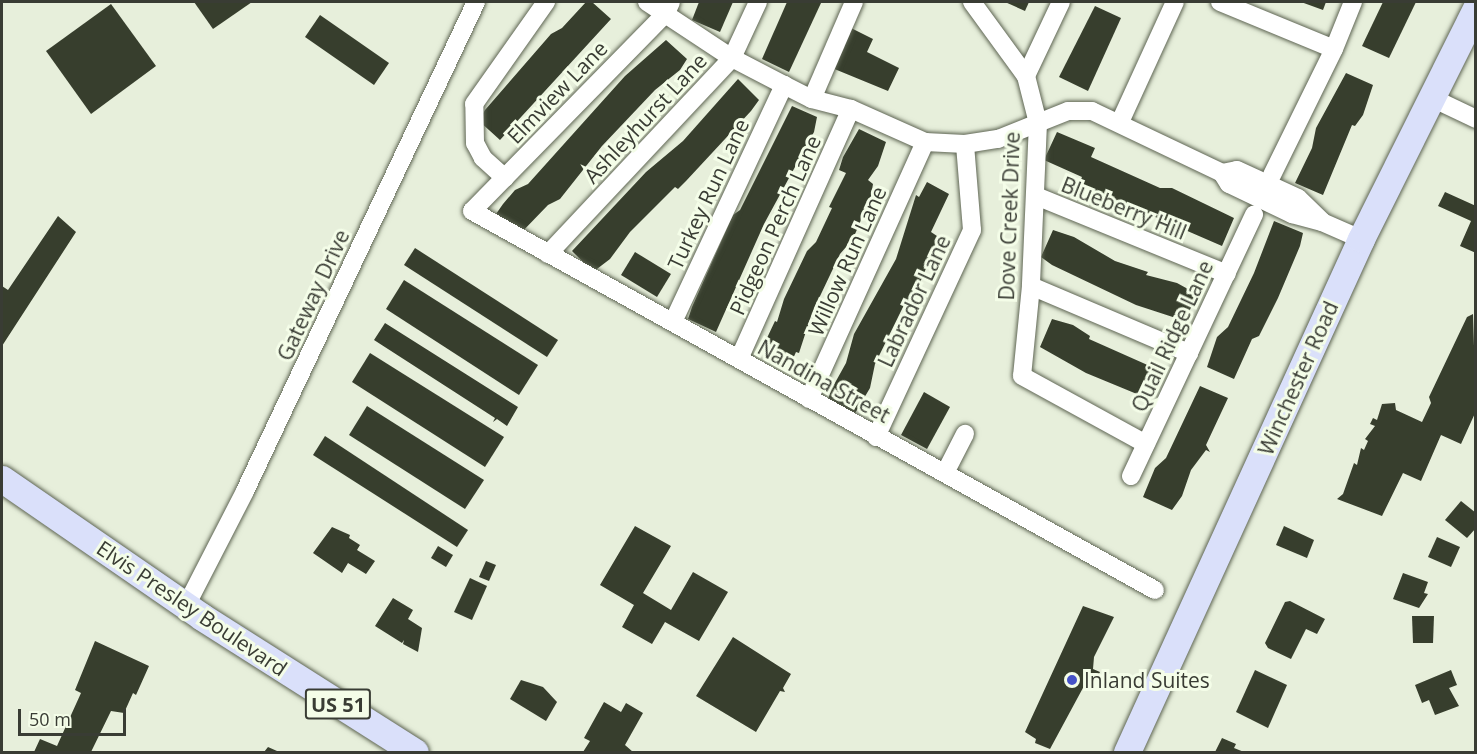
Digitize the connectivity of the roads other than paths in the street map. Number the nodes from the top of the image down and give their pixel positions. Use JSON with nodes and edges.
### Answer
{"nodes":[{"id":1,"x":476,"y":2,"type":"edge"},
{"id":2,"x":546,"y":2,"type":"edge"},
{"id":3,"x":648,"y":2,"type":"edge"},
{"id":4,"x":758,"y":2,"type":"edge"},
{"id":5,"x":854,"y":2,"type":"edge"},
{"id":6,"x":1061,"y":2,"type":"edge"},
{"id":7,"x":1175,"y":2,"type":"edge"},
{"id":8,"x":1220,"y":2,"type":"edge"},
{"id":9,"x":1353,"y":2,"type":"edge"},
{"id":10,"x":976,"y":4,"type":"edge"},
{"id":11,"x":668,"y":7,"type":"edge"},
{"id":12,"x":1476,"y":8,"type":"edge"},
{"id":13,"x":1334,"y":49,"type":"junction"},
{"id":14,"x":732,"y":58,"type":"junction"},
{"id":15,"x":1026,"y":76,"type":"junction"},
{"id":16,"x":784,"y":85,"type":"junction"},
{"id":17,"x":1432,"y":98,"type":"junction"},
{"id":18,"x":812,"y":99,"type":"junction"},
{"id":19,"x":852,"y":109,"type":"junction"},
{"id":20,"x":1476,"y":119,"type":"edge"},
{"id":21,"x":1120,"y":122,"type":"junction"},
{"id":22,"x":1038,"y":123,"type":"junction"},
{"id":23,"x":925,"y":142,"type":"junction"},
{"id":24,"x":965,"y":144,"type":"junction"},
{"id":25,"x":505,"y":178,"type":"junction"},
{"id":26,"x":1264,"y":193,"type":"junction"},
{"id":27,"x":1036,"y":196,"type":"junction"},
{"id":28,"x":472,"y":211,"type":"joint"},
{"id":29,"x":1361,"y":239,"type":"junction"},
{"id":30,"x":548,"y":254,"type":"junction"},
{"id":31,"x":1227,"y":274,"type":"junction"},
{"id":32,"x":1031,"y":286,"type":"junction"},
{"id":33,"x":673,"y":322,"type":"junction"},
{"id":34,"x":1189,"y":353,"type":"junction"},
{"id":35,"x":739,"y":359,"type":"junction"},
{"id":36,"x":809,"y":399,"type":"junction"},
{"id":37,"x":965,"y":434,"type":"dead end"},
{"id":38,"x":876,"y":437,"type":"junction"},
{"id":39,"x":1146,"y":444,"type":"junction"},
{"id":40,"x":945,"y":473,"type":"junction"},
{"id":41,"x":1131,"y":476,"type":"dead end"},
{"id":42,"x":2,"y":479,"type":"edge"},
{"id":43,"x":1155,"y":590,"type":"dead end"},
{"id":44,"x":186,"y":606,"type":"junction"},
{"id":45,"x":415,"y":753,"type":"edge"},
{"id":46,"x":1127,"y":753,"type":"edge"}],
"edges":[{"from":1,"to":44,"type":"street","name":"Gateway Drive"},
{"from":2,"to":25,"type":"street"},
{"from":3,"to":11,"type":"street","name":"Dove Creek Drive"},
{"from":4,"to":14,"type":"street","name":"Ashleyhurst Lane"},
{"from":5,"to":18,"type":"street"},
{"from":6,"to":15,"type":"street"},
{"from":7,"to":21,"type":"street"},
{"from":8,"to":13,"type":"street"},
{"from":9,"to":13,"type":"street","name":"Quail Ridge Lane"},
{"from":10,"to":15,"type":"street"},
{"from":11,"to":14,"type":"street","name":"Dove Creek Drive"},
{"from":11,"to":25,"type":"street","name":"Elmview Lane"},
{"from":12,"to":17,"type":"main road","name":"Winchester Road"},
{"from":13,"to":26,"type":"street","name":"Quail Ridge Lane"},
{"from":14,"to":16,"type":"street","name":"Dove Creek Drive"},
{"from":14,"to":30,"type":"street","name":"Ashleyhurst Lane"},
{"from":15,"to":22,"type":"street"},
{"from":16,"to":18,"type":"street","name":"Dove Creek Drive"},
{"from":16,"to":33,"type":"street","name":"Turkey Run Lane"},
{"from":17,"to":20,"type":"street"},
{"from":17,"to":29,"type":"main road","name":"Winchester Road"},
{"from":18,"to":19,"type":"street","name":"Dove Creek Drive"},
{"from":19,"to":23,"type":"street","name":"Dove Creek Drive"},
{"from":19,"to":35,"type":"street","name":"Pidgeon Perch Lane"},
{"from":21,"to":22,"type":"street"},
{"from":21,"to":26,"type":"street"},
{"from":22,"to":24,"type":"street","name":"Dove Creek Drive"},
{"from":22,"to":27,"type":"street","name":"Dove Creek Drive"},
{"from":23,"to":24,"type":"street","name":"Dove Creek Drive"},
{"from":23,"to":36,"type":"street","name":"Willow Run Lane"},
{"from":24,"to":38,"type":"street","name":"Labrador Lane"},
{"from":25,"to":28,"type":"street","name":"Elmview Lane"},
{"from":26,"to":29,"type":"street"},
{"from":26,"to":31,"type":"street","name":"Quail Ridge Lane"},
{"from":27,"to":31,"type":"street","name":"Blueberry Hill"},
{"from":27,"to":32,"type":"street","name":"Dove Creek Drive"},
{"from":28,"to":30,"type":"street","name":"Nandina Street"},
{"from":29,"to":46,"type":"main road","name":"Winchester Road"},
{"from":30,"to":33,"type":"street","name":"Nandina Street"},
{"from":31,"to":34,"type":"street","name":"Quail Ridge Lane"},
{"from":32,"to":34,"type":"street"},
{"from":32,"to":39,"type":"street","name":"Dove Creek Drive"},
{"from":33,"to":35,"type":"street","name":"Nandina Street"},
{"from":34,"to":39,"type":"street","name":"Quail Ridge Lane"},
{"from":35,"to":36,"type":"street","name":"Nandina Street"},
{"from":36,"to":38,"type":"street","name":"Nandina Street"},
{"from":37,"to":40,"type":"street"},
{"from":38,"to":40,"type":"street","name":"Nandina Street"},
{"from":39,"to":41,"type":"street","name":"Quail Ridge Lane"},
{"from":40,"to":43,"type":"street","name":"Nandina Street"},
{"from":42,"to":44,"type":"main road","name":"Elvis Presley Boulevard","number":"US 51"},
{"from":44,"to":45,"type":"main road","name":"Elvis Presley Boulevard","number":"US 51"}]}
